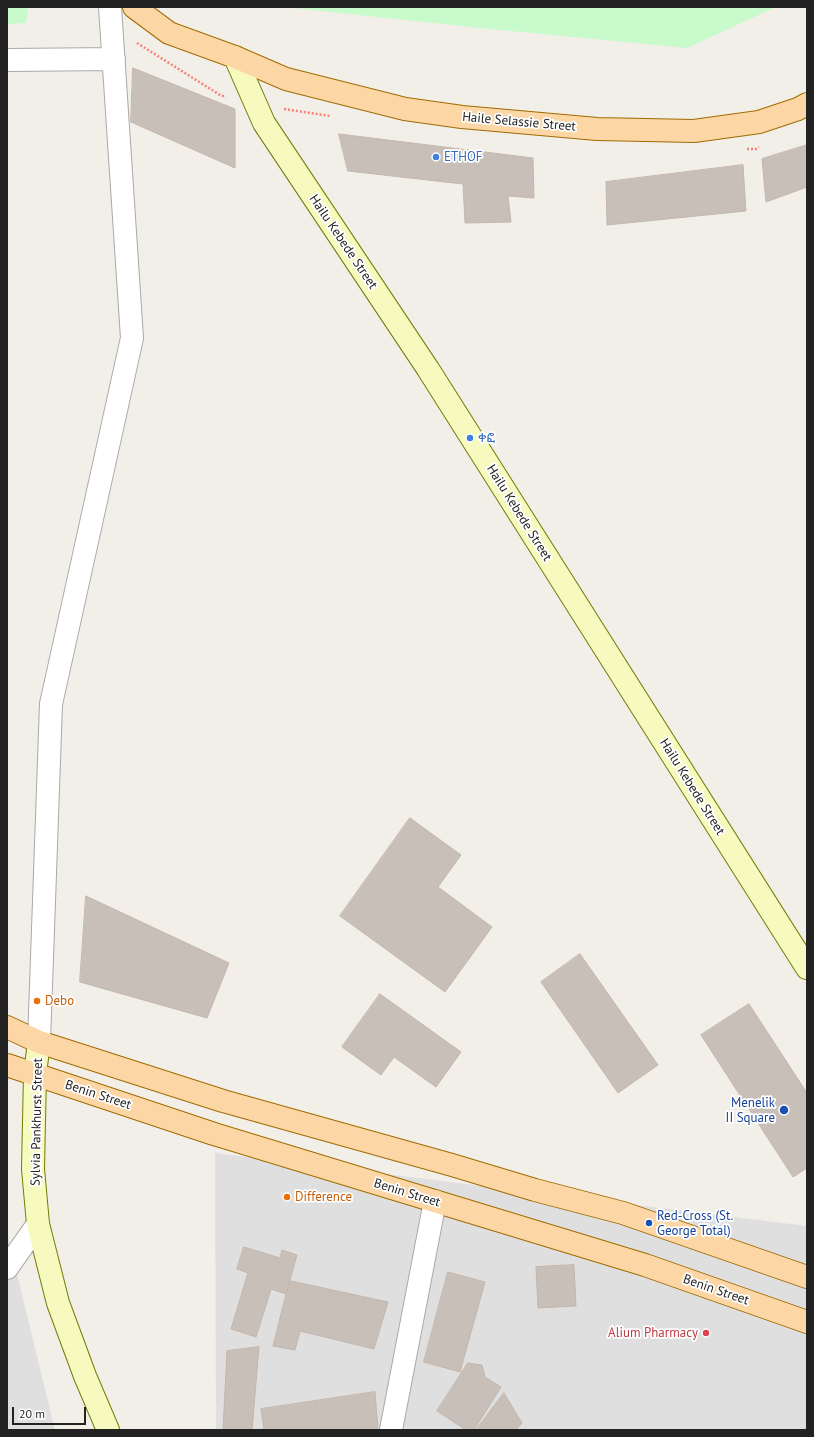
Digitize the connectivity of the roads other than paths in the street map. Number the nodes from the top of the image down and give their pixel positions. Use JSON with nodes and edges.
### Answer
{"nodes":[{"id":1,"x":110,"y":7,"type":"edge"},
{"id":2,"x":134,"y":7,"type":"edge"},
{"id":3,"x":235,"y":57,"type":"junction"},
{"id":4,"x":114,"y":59,"type":"junction"},
{"id":5,"x":7,"y":60,"type":"edge"},
{"id":6,"x":807,"y":104,"type":"edge"},
{"id":7,"x":807,"y":968,"type":"edge"},
{"id":8,"x":7,"y":1027,"type":"edge"},
{"id":9,"x":39,"y":1042,"type":"junction"},
{"id":10,"x":7,"y":1065,"type":"edge"},
{"id":11,"x":35,"y":1074,"type":"junction"},
{"id":12,"x":223,"y":1101,"type":"junction"},
{"id":13,"x":214,"y":1134,"type":"junction"},
{"id":14,"x":435,"y":1202,"type":"junction"},
{"id":15,"x":38,"y":1224,"type":"junction"},
{"id":16,"x":7,"y":1268,"type":"edge"},
{"id":17,"x":807,"y":1277,"type":"edge"},
{"id":18,"x":807,"y":1322,"type":"edge"},
{"id":19,"x":108,"y":1430,"type":"edge"},
{"id":20,"x":390,"y":1430,"type":"edge"}],
"edges":[{"from":1,"to":4,"type":"street"},
{"from":2,"to":3,"type":"main road","name":"Haile Selassie Street"},
{"from":3,"to":6,"type":"main road","name":"Haile Selassie Street"},
{"from":3,"to":7,"type":"main road","name":"Hailu Kebede Street"},
{"from":4,"to":5,"type":"street"},
{"from":4,"to":9,"type":"street"},
{"from":8,"to":9,"type":"main road"},
{"from":9,"to":11,"type":"main road","name":"Sylvia Pankhurst Street"},
{"from":9,"to":12,"type":"main road"},
{"from":10,"to":11,"type":"main road","name":"Benin Street"},
{"from":11,"to":13,"type":"main road","name":"Benin Street"},
{"from":11,"to":15,"type":"main road","name":"Sylvia Pankhurst Street"},
{"from":12,"to":13,"type":"main road"},
{"from":12,"to":17,"type":"main road"},
{"from":13,"to":14,"type":"main road","name":"Benin Street"},
{"from":14,"to":18,"type":"main road","name":"Benin Street"},
{"from":14,"to":20,"type":"street"},
{"from":15,"to":16,"type":"street"},
{"from":15,"to":19,"type":"main road","name":"Sylvia Pankhurst Street"}]}
